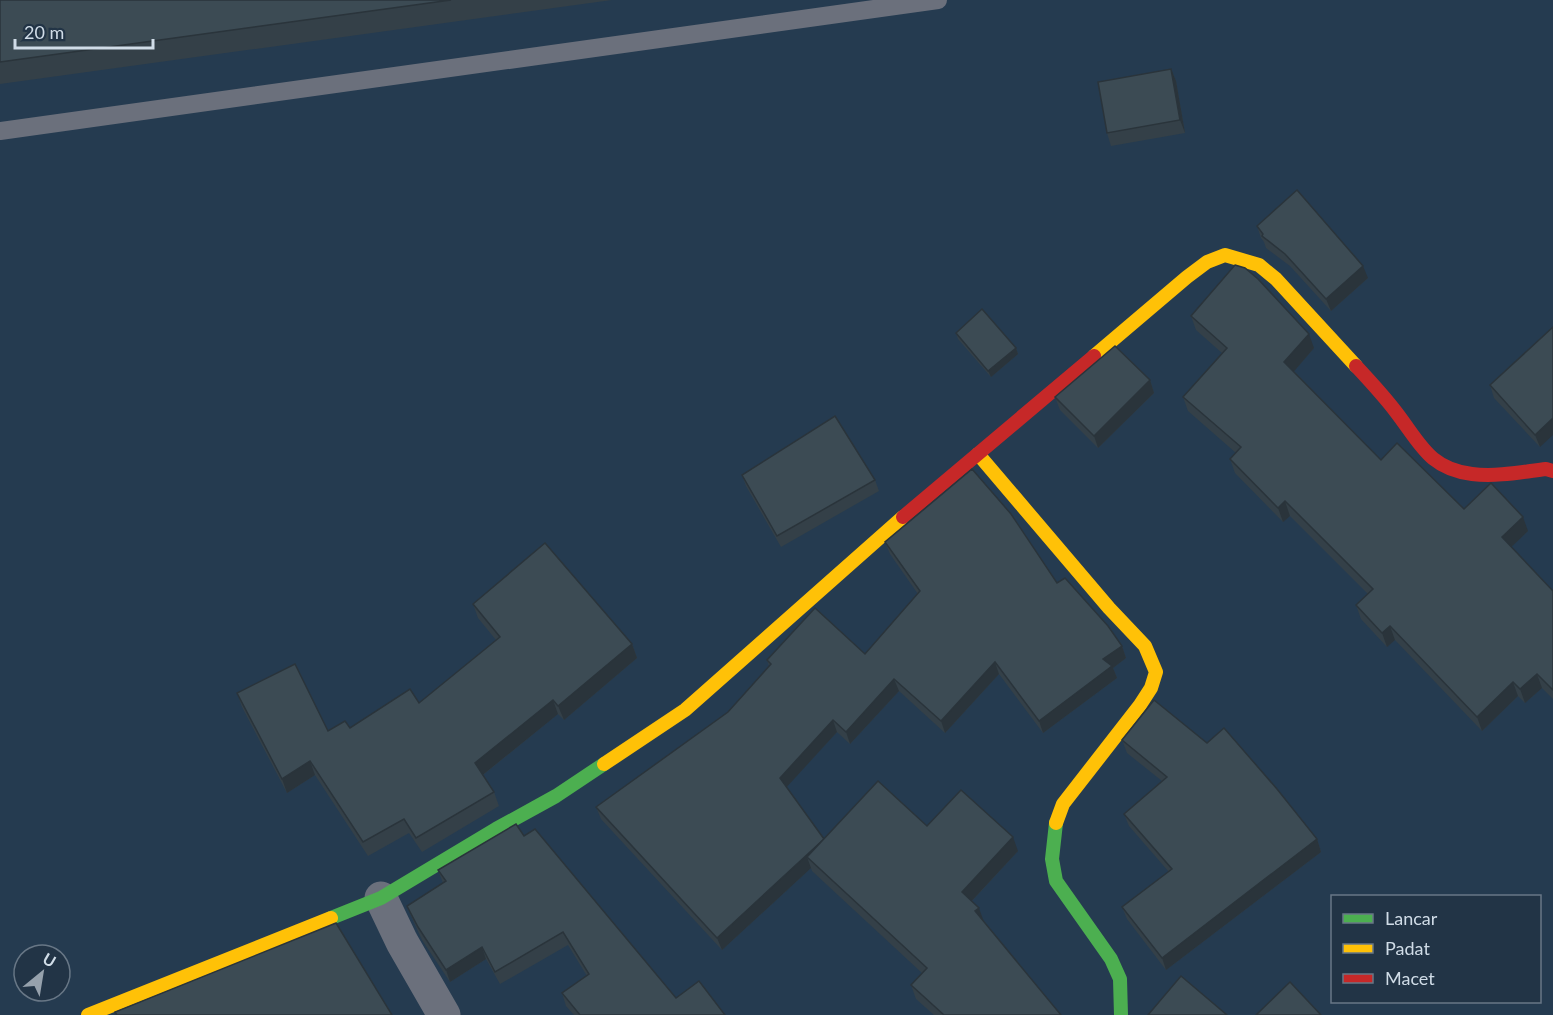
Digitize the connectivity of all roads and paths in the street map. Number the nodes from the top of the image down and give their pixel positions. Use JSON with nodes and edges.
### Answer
{"nodes":[{"id":1,"x":938,"y":0,"type":"edge"},
{"id":2,"x":0,"y":131,"type":"edge"},
{"id":3,"x":978,"y":454,"type":"junction"},
{"id":4,"x":1553,"y":471,"type":"edge"},
{"id":5,"x":381,"y":898,"type":"junction"},
{"id":6,"x":88,"y":1015,"type":"edge"},
{"id":7,"x":444,"y":1015,"type":"edge"},
{"id":8,"x":1121,"y":1015,"type":"edge"}],
"edges":[{"from":1,"to":2,"type":"lane"},
{"from":3,"to":4,"type":"street"},
{"from":3,"to":5,"type":"street"},
{"from":3,"to":8,"type":"street"},
{"from":5,"to":6,"type":"street"},
{"from":5,"to":7,"type":"street"}]}
